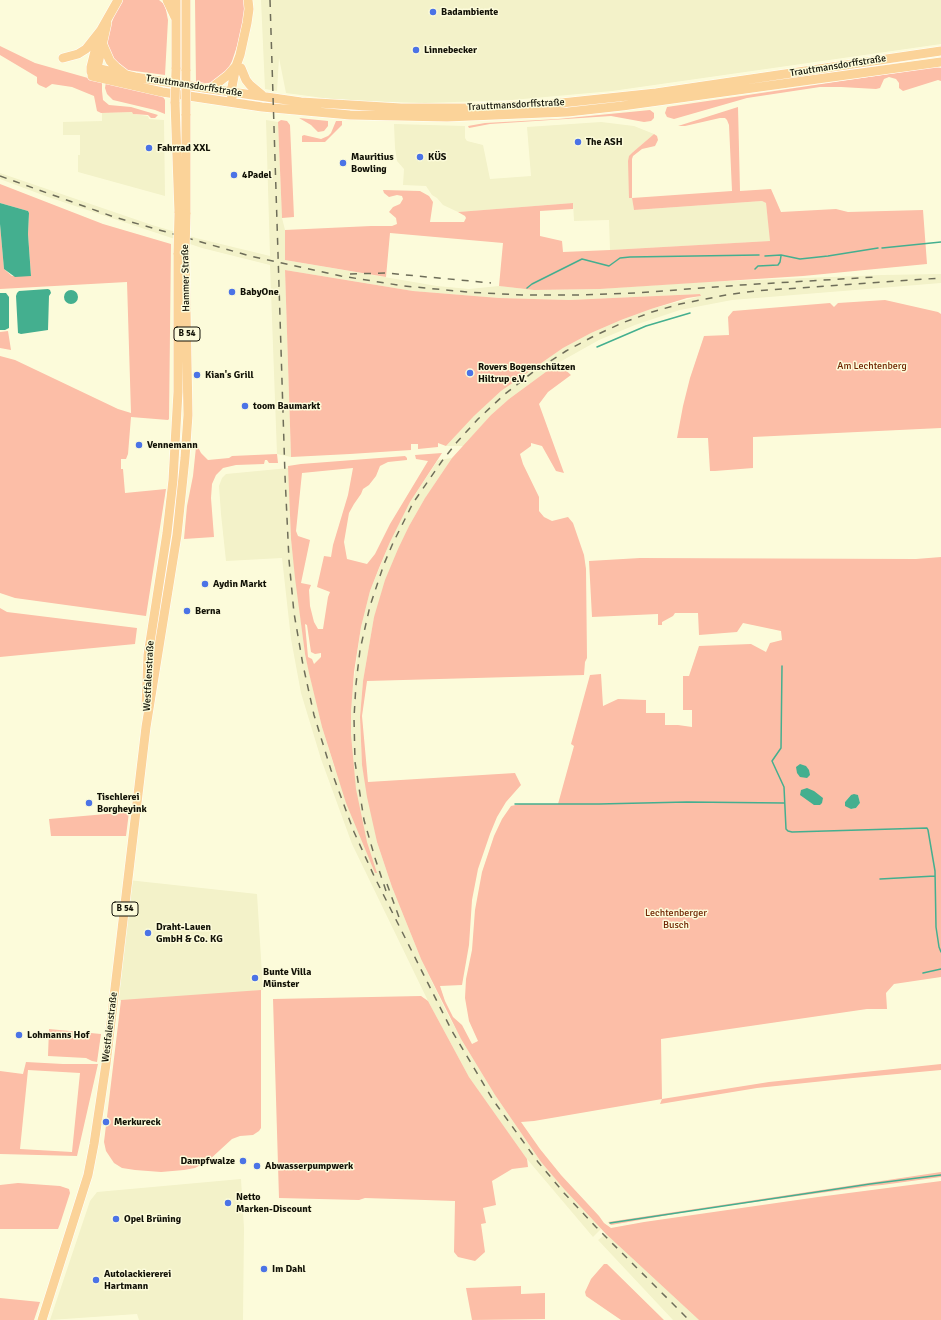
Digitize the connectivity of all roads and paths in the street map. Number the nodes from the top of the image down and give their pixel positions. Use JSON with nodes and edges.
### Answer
{"nodes":[{"id":1,"x":118,"y":0,"type":"edge"},
{"id":2,"x":167,"y":0,"type":"edge"},
{"id":3,"x":176,"y":0,"type":"edge"},
{"id":4,"x":248,"y":0,"type":"edge"},
{"id":5,"x":187,"y":2,"type":"edge"},
{"id":6,"x":108,"y":18,"type":"junction"},
{"id":7,"x":176,"y":18,"type":"junction"},
{"id":8,"x":101,"y":30,"type":"junction"},
{"id":9,"x":103,"y":44,"type":"junction"},
{"id":10,"x":941,"y":51,"type":"edge"},
{"id":11,"x":63,"y":58,"type":"dead end"},
{"id":12,"x":941,"y":62,"type":"edge"},
{"id":13,"x":238,"y":67,"type":"junction"},
{"id":14,"x":94,"y":68,"type":"junction"},
{"id":15,"x":126,"y":75,"type":"junction"},
{"id":16,"x":210,"y":89,"type":"junction"},
{"id":17,"x":235,"y":93,"type":"junction"},
{"id":18,"x":265,"y":97,"type":"junction"},
{"id":19,"x":233,"y":103,"type":"junction"},
{"id":20,"x":182,"y":214,"type":"junction"},
{"id":21,"x":182,"y":253,"type":"junction"},
{"id":22,"x":153,"y":625,"type":"joint"},
{"id":23,"x":163,"y":627,"type":"joint"},
{"id":24,"x":146,"y":727,"type":"junction"},
{"id":25,"x":42,"y":1320,"type":"edge"}],
"edges":[{"from":1,"to":6,"type":"main road"},
{"from":2,"to":7,"type":"main road"},
{"from":3,"to":7,"type":"main road","name":"Hammer Straße","number":"B 54"},
{"from":4,"to":13,"type":"main road"},
{"from":5,"to":20,"type":"main road","name":"Hammer Straße","number":"B 54","bridge":true},
{"from":6,"to":8,"type":"main road"},
{"from":6,"to":9,"type":"main road"},
{"from":7,"to":20,"type":"main road","name":"Hammer Straße","number":"B 54","bridge":true},
{"from":8,"to":11,"type":"main road"},
{"from":8,"to":14,"type":"main road"},
{"from":9,"to":14,"type":"main road"},
{"from":9,"to":15,"type":"main road"},
{"from":10,"to":18,"type":"main road","name":"Trauttmansdorffstraße"},
{"from":12,"to":19,"type":"main road","name":"Trauttmansdorffstraße"},
{"from":13,"to":16,"type":"main road"},
{"from":13,"to":17,"type":"main road"},
{"from":13,"to":18,"type":"main road"},
{"from":14,"to":15,"type":"main road","name":"Trauttmansdorffstraße"},
{"from":14,"to":19,"type":"main road","name":"Trauttmansdorffstraße"},
{"from":15,"to":16,"type":"main road","name":"Trauttmansdorffstraße"},
{"from":16,"to":17,"type":"main road","name":"Trauttmansdorffstraße"},
{"from":17,"to":18,"type":"main road","name":"Trauttmansdorffstraße"},
{"from":17,"to":19,"type":"main road"},
{"from":20,"to":21,"type":"main road","name":"Hammer Straße","number":"B 54","bridge":true},
{"from":21,"to":22,"type":"main road","name":"Hammer Straße","number":"B 54"},
{"from":21,"to":23,"type":"main road","name":"Hammer Straße","number":"B 54"},
{"from":22,"to":24,"type":"main road","name":"Westfalenstraße","number":"B 54"},
{"from":23,"to":24,"type":"main road","name":"Westfalenstraße","number":"B 54"},
{"from":24,"to":25,"type":"main road","name":"Westfalenstraße","number":"B 54"}]}
